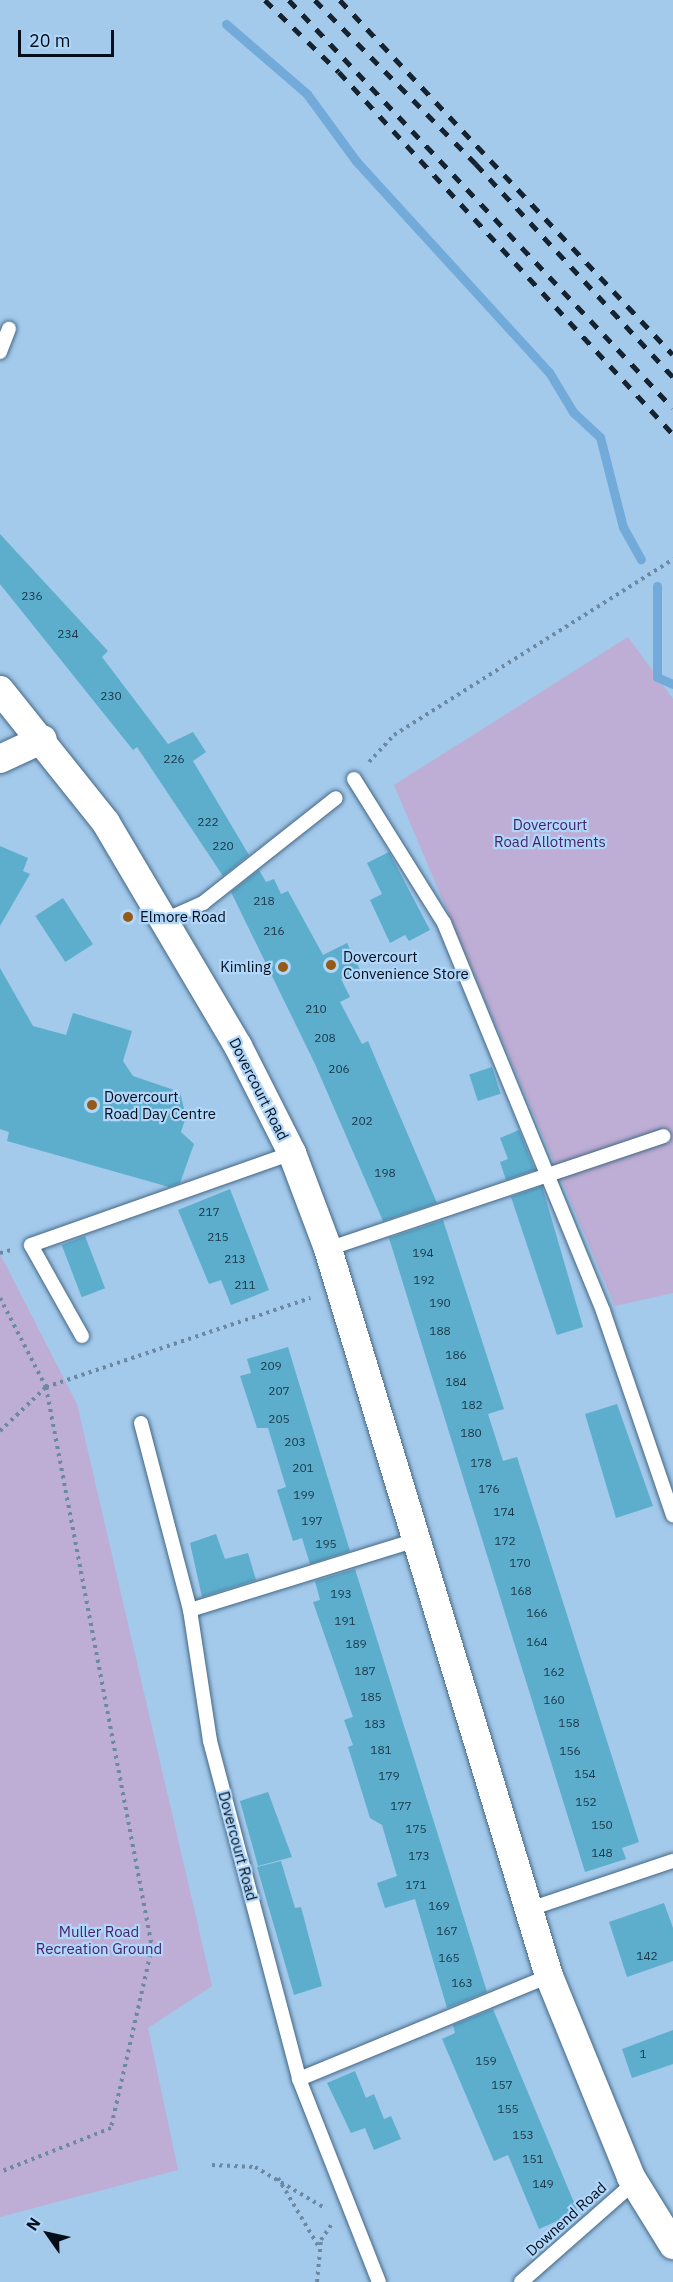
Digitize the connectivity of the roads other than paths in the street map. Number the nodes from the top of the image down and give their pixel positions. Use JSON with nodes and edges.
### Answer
{"nodes":[{"id":1,"x":9,"y":329,"type":"dead end"},
{"id":2,"x":0,"y":352,"type":"edge"},
{"id":3,"x":0,"y":690,"type":"edge"},
{"id":4,"x":43,"y":739,"type":"junction"},
{"id":5,"x":0,"y":759,"type":"edge"},
{"id":6,"x":354,"y":779,"type":"road end"},
{"id":7,"x":336,"y":798,"type":"dead end"},
{"id":8,"x":165,"y":920,"type":"junction"},
{"id":9,"x":663,"y":1136,"type":"dead end"},
{"id":10,"x":292,"y":1153,"type":"junction"},
{"id":11,"x":546,"y":1176,"type":"junction"},
{"id":12,"x":328,"y":1250,"type":"junction"},
{"id":13,"x":82,"y":1336,"type":"dead end"},
{"id":14,"x":141,"y":1423,"type":"dead end"},
{"id":15,"x":673,"y":1515,"type":"edge"},
{"id":16,"x":413,"y":1541,"type":"junction"},
{"id":17,"x":190,"y":1610,"type":"junction"},
{"id":18,"x":673,"y":1861,"type":"edge"},
{"id":19,"x":527,"y":1910,"type":"junction"},
{"id":20,"x":549,"y":1976,"type":"junction"},
{"id":21,"x":299,"y":2079,"type":"junction"},
{"id":22,"x":634,"y":2182,"type":"junction"},
{"id":23,"x":673,"y":2245,"type":"edge"},
{"id":24,"x":379,"y":2282,"type":"edge"},
{"id":25,"x":521,"y":2282,"type":"edge"}],
"edges":[{"from":1,"to":2,"type":"lane"},
{"from":3,"to":4,"type":"street","name":"Dovercourt Road"},
{"from":4,"to":5,"type":"street"},
{"from":4,"to":8,"type":"street","name":"Dovercourt Road"},
{"from":6,"to":11,"type":"lane"},
{"from":7,"to":8,"type":"lane"},
{"from":8,"to":10,"type":"street","name":"Dovercourt Road"},
{"from":9,"to":11,"type":"lane"},
{"from":10,"to":12,"type":"street","name":"Dovercourt Road"},
{"from":10,"to":13,"type":"lane"},
{"from":11,"to":12,"type":"lane"},
{"from":11,"to":15,"type":"lane"},
{"from":12,"to":16,"type":"street","name":"Dovercourt Road"},
{"from":14,"to":17,"type":"lane","name":"Dovercourt Road"},
{"from":16,"to":17,"type":"lane"},
{"from":16,"to":19,"type":"street","name":"Dovercourt Road"},
{"from":17,"to":21,"type":"lane","name":"Dovercourt Road"},
{"from":18,"to":19,"type":"lane"},
{"from":19,"to":20,"type":"street","name":"Dovercourt Road"},
{"from":20,"to":21,"type":"lane"},
{"from":20,"to":22,"type":"street","name":"Dovercourt Road"},
{"from":21,"to":24,"type":"lane","name":"Dovercourt Road"},
{"from":22,"to":23,"type":"street","name":"Dovercourt Road"},
{"from":22,"to":25,"type":"lane","name":"Downend Road"}]}
